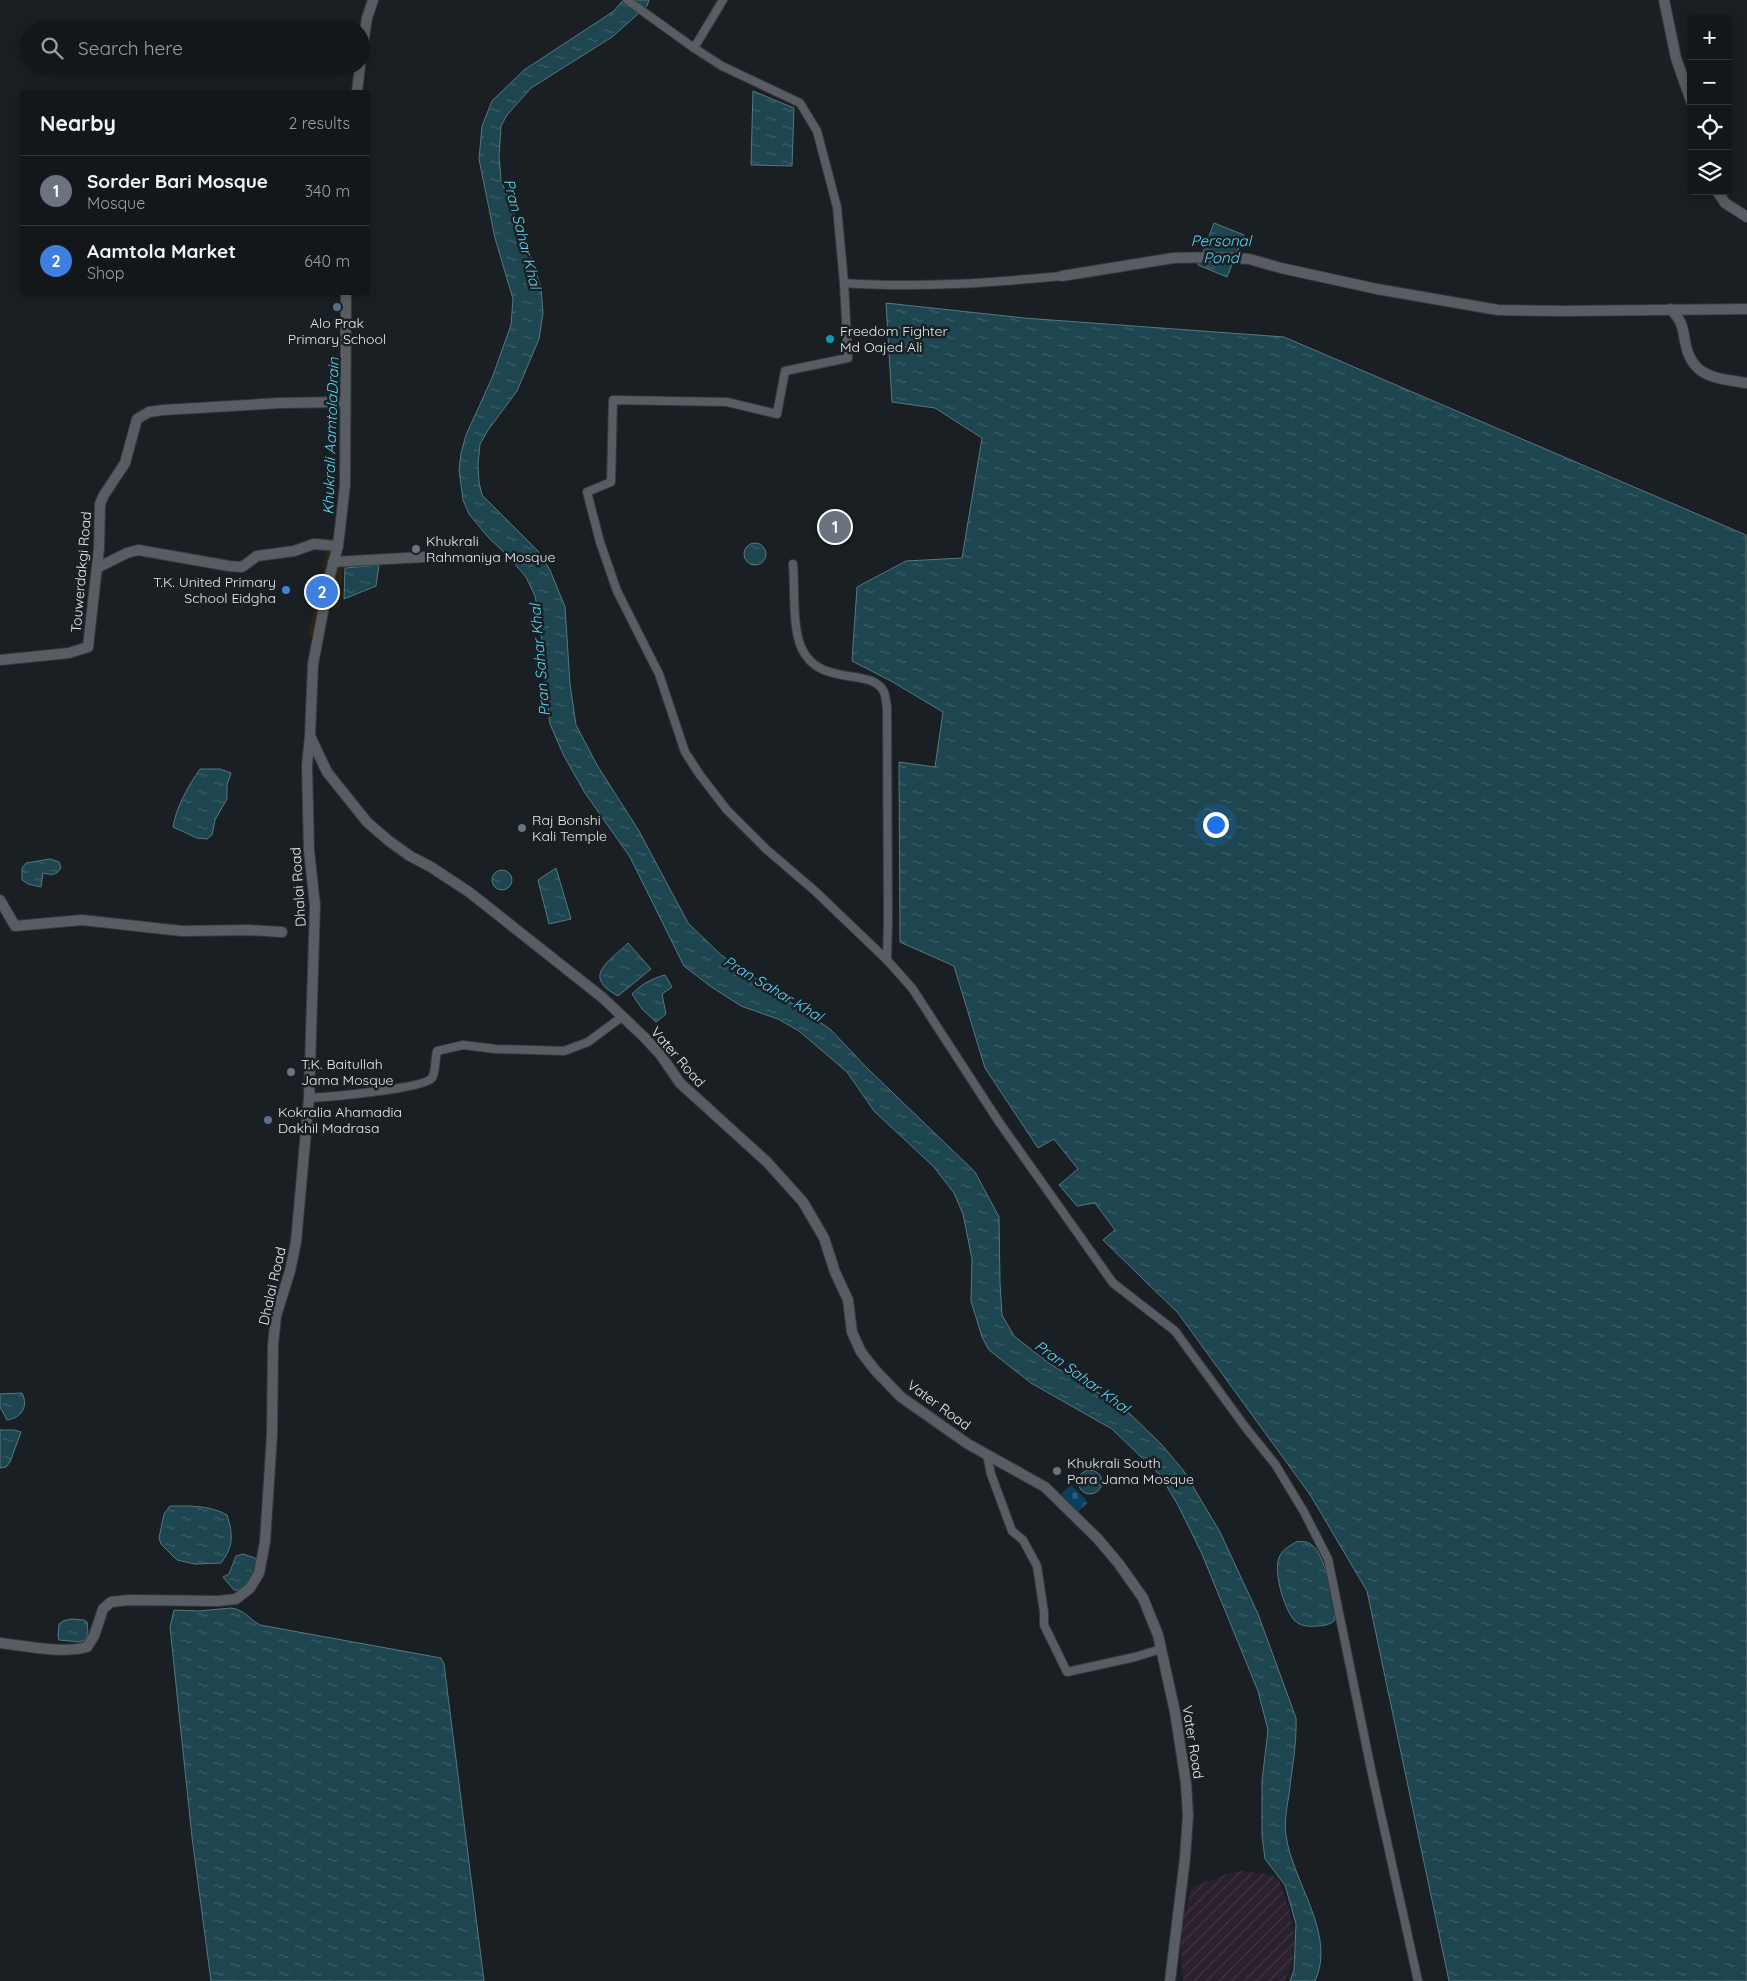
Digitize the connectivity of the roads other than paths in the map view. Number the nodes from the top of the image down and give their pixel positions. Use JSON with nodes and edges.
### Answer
{"nodes":[{"id":1,"x":373,"y":0,"type":"edge"},
{"id":2,"x":627,"y":0,"type":"edge"},
{"id":3,"x":723,"y":0,"type":"edge"},
{"id":4,"x":1664,"y":0,"type":"edge"},
{"id":5,"x":367,"y":20,"type":"edge"},
{"id":6,"x":694,"y":48,"type":"junction"},
{"id":7,"x":359,"y":75,"type":"edge"},
{"id":8,"x":357,"y":90,"type":"edge"},
{"id":9,"x":1687,"y":90,"type":"edge"},
{"id":10,"x":1720,"y":195,"type":"edge"},
{"id":11,"x":1747,"y":217,"type":"edge"},
{"id":12,"x":1062,"y":276,"type":"joint"},
{"id":13,"x":844,"y":283,"type":"junction"},
{"id":14,"x":346,"y":295,"type":"edge"},
{"id":15,"x":1671,"y":309,"type":"junction"},
{"id":16,"x":1747,"y":309,"type":"edge"},
{"id":17,"x":1747,"y":383,"type":"edge"},
{"id":18,"x":345,"y":402,"type":"junction"},
{"id":19,"x":338,"y":546,"type":"junction"},
{"id":20,"x":424,"y":557,"type":"dead end"},
{"id":21,"x":333,"y":562,"type":"junction"},
{"id":22,"x":793,"y":564,"type":"dead end"},
{"id":23,"x":97,"y":568,"type":"junction"},
{"id":24,"x":0,"y":660,"type":"edge"},
{"id":25,"x":310,"y":736,"type":"junction"},
{"id":26,"x":0,"y":900,"type":"edge"},
{"id":27,"x":282,"y":932,"type":"dead end"},
{"id":28,"x":887,"y":960,"type":"junction"},
{"id":29,"x":623,"y":1016,"type":"junction"},
{"id":30,"x":309,"y":1098,"type":"junction"},
{"id":31,"x":988,"y":1455,"type":"junction"},
{"id":32,"x":0,"y":1643,"type":"edge"},
{"id":33,"x":1161,"y":1649,"type":"junction"},
{"id":34,"x":1170,"y":1981,"type":"edge"},
{"id":35,"x":1418,"y":1981,"type":"edge"}],
"edges":[{"from":1,"to":5,"type":"street"},
{"from":2,"to":6,"type":"street"},
{"from":3,"to":6,"type":"street"},
{"from":4,"to":9,"type":"street"},
{"from":6,"to":13,"type":"street"},
{"from":7,"to":8,"type":"street"},
{"from":10,"to":11,"type":"street"},
{"from":12,"to":13,"type":"street"},
{"from":12,"to":15,"type":"street"},
{"from":13,"to":28,"type":"street"},
{"from":14,"to":18,"type":"street","name":"Dhalai Road"},
{"from":15,"to":16,"type":"street"},
{"from":15,"to":17,"type":"street"},
{"from":18,"to":19,"type":"street","name":"Dhalai Road"},
{"from":18,"to":23,"type":"street","name":"Touwerdakgi Road"},
{"from":19,"to":21,"type":"street","name":"Dhalai Road"},
{"from":19,"to":23,"type":"street"},
{"from":20,"to":21,"type":"street"},
{"from":21,"to":25,"type":"street","name":"Dhalai Road"},
{"from":22,"to":28,"type":"street"},
{"from":23,"to":24,"type":"street","name":"Touwerdakgi Road"},
{"from":25,"to":29,"type":"street","name":"Vater Road"},
{"from":25,"to":30,"type":"street","name":"Dhalai Road"},
{"from":26,"to":27,"type":"street"},
{"from":28,"to":35,"type":"street"},
{"from":29,"to":30,"type":"street"},
{"from":29,"to":31,"type":"street","name":"Vater Road"},
{"from":30,"to":32,"type":"street","name":"Dhalai Road"},
{"from":31,"to":33,"type":"street","name":"Vater Road"},
{"from":31,"to":33,"type":"street"},
{"from":33,"to":34,"type":"street","name":"Vater Road"}]}
